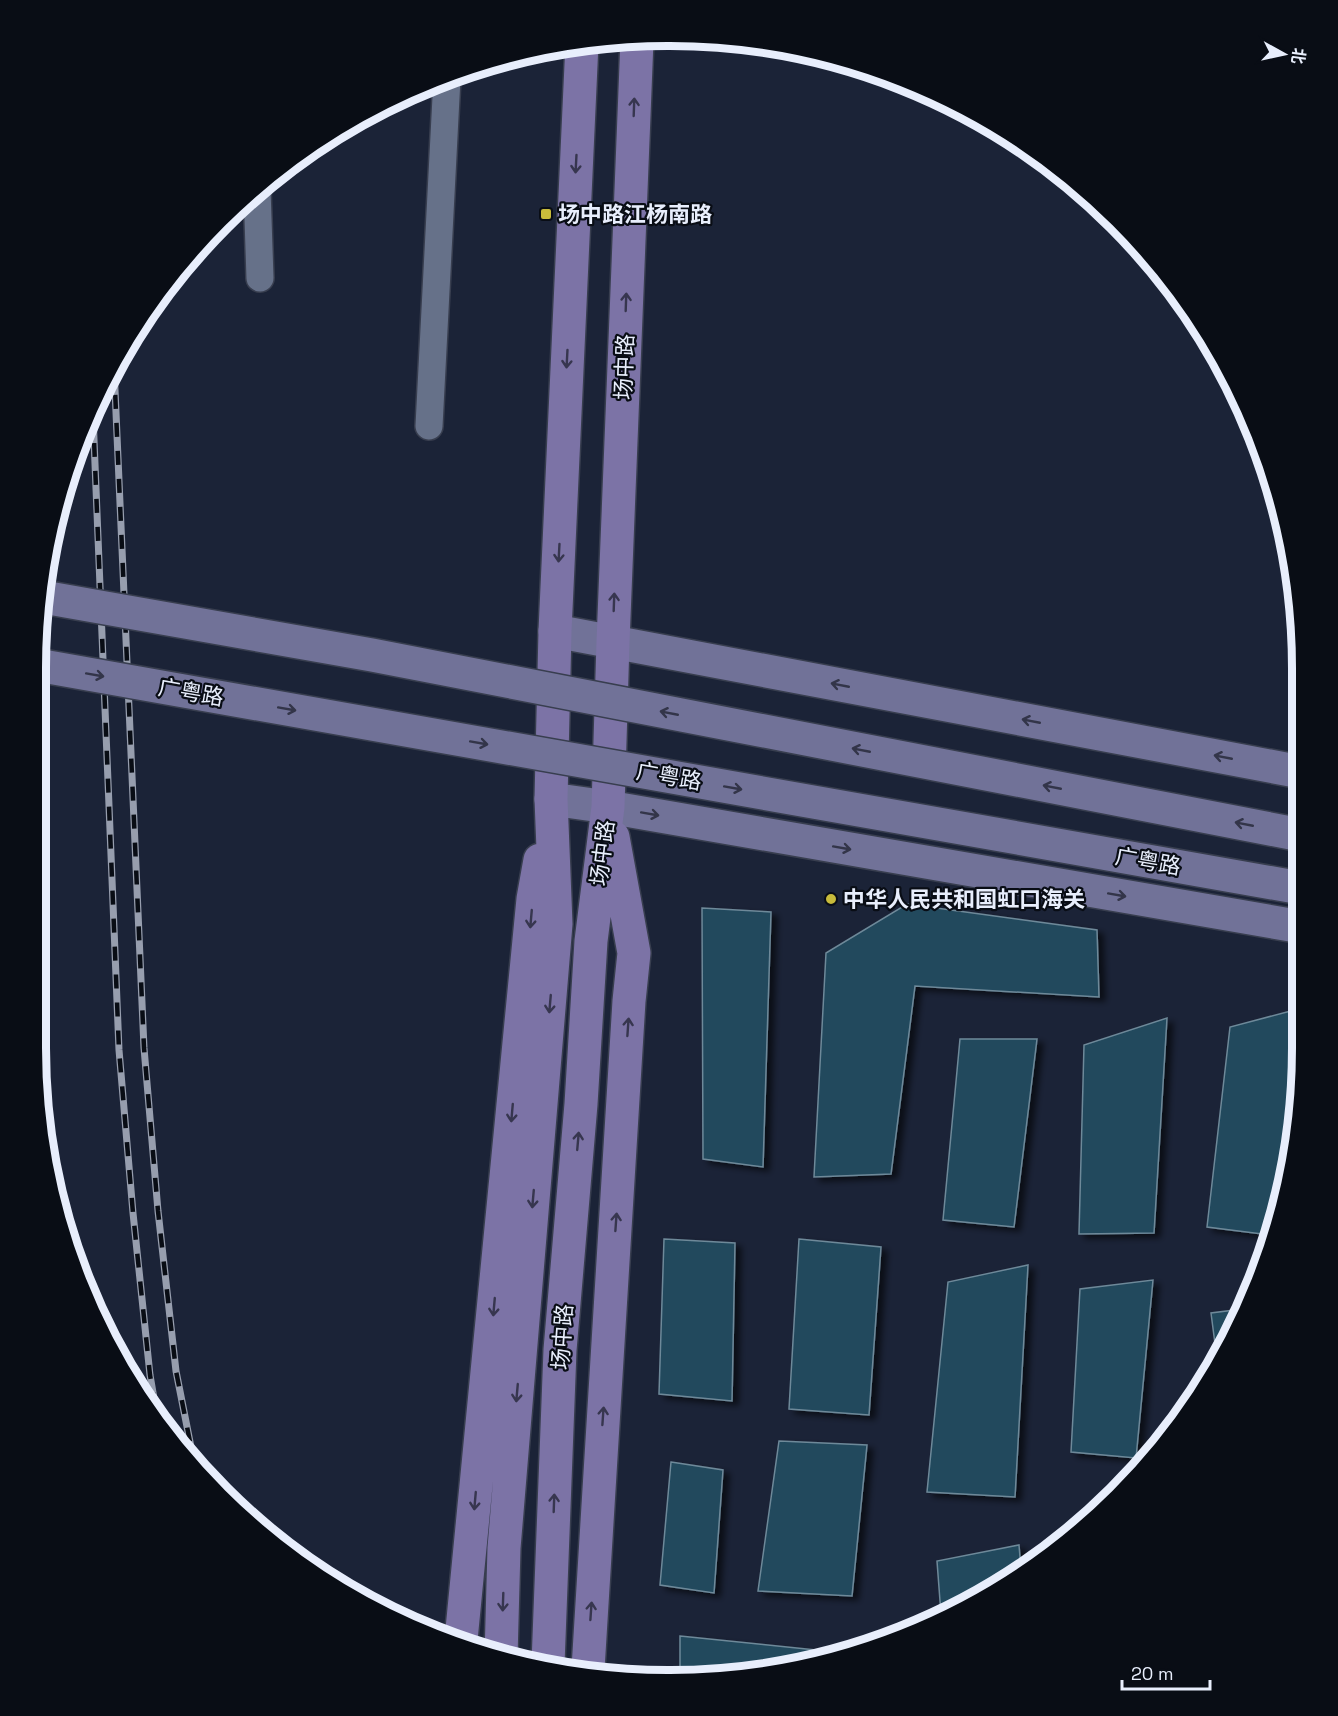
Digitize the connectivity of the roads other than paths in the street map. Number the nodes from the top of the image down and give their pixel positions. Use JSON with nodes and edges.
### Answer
{"nodes":[{"id":1,"x":637,"y":48,"type":"edge"},
{"id":2,"x":581,"y":53,"type":"edge"},
{"id":3,"x":446,"y":88,"type":"edge"},
{"id":4,"x":257,"y":202,"type":"edge"},
{"id":5,"x":260,"y":278,"type":"dead end"},
{"id":6,"x":429,"y":426,"type":"dead end"},
{"id":7,"x":51,"y":598,"type":"edge"},
{"id":8,"x":555,"y":631,"type":"junction"},
{"id":9,"x":613,"y":642,"type":"junction"},
{"id":10,"x":46,"y":667,"type":"edge"},
{"id":11,"x":1292,"y":770,"type":"edge"},
{"id":12,"x":551,"y":799,"type":"junction"},
{"id":13,"x":608,"y":807,"type":"junction"},
{"id":14,"x":1292,"y":833,"type":"edge"},
{"id":15,"x":1292,"y":886,"type":"edge"},
{"id":16,"x":1292,"y":925,"type":"edge"},
{"id":17,"x":462,"y":1633,"type":"edge"},
{"id":18,"x":501,"y":1646,"type":"edge"},
{"id":19,"x":548,"y":1658,"type":"edge"},
{"id":20,"x":588,"y":1664,"type":"edge"}],
"edges":[{"from":9,"to":1,"type":"main road","name":"场中路","one_way":true},
{"from":2,"to":8,"type":"main road","name":"场中路","one_way":true},
{"from":3,"to":6,"type":"street"},
{"from":4,"to":5,"type":"street"},
{"from":14,"to":7,"type":"main road","one_way":true,"bridge":true},
{"from":8,"to":9,"type":"main road"},
{"from":8,"to":12,"type":"main road","name":"场中路"},
{"from":11,"to":9,"type":"main road","one_way":true},
{"from":9,"to":13,"type":"main road","name":"场中路"},
{"from":10,"to":15,"type":"main road","name":"广粤路","one_way":true,"bridge":true},
{"from":12,"to":13,"type":"main road","name":"广粤路"},
{"from":12,"to":17,"type":"main road","name":"场中路","one_way":true},
{"from":12,"to":18,"type":"main road","name":"场中路","one_way":true},
{"from":13,"to":16,"type":"main road","name":"广粤路","one_way":true},
{"from":19,"to":13,"type":"main road","name":"场中路","one_way":true},
{"from":20,"to":13,"type":"main road","one_way":true}]}
